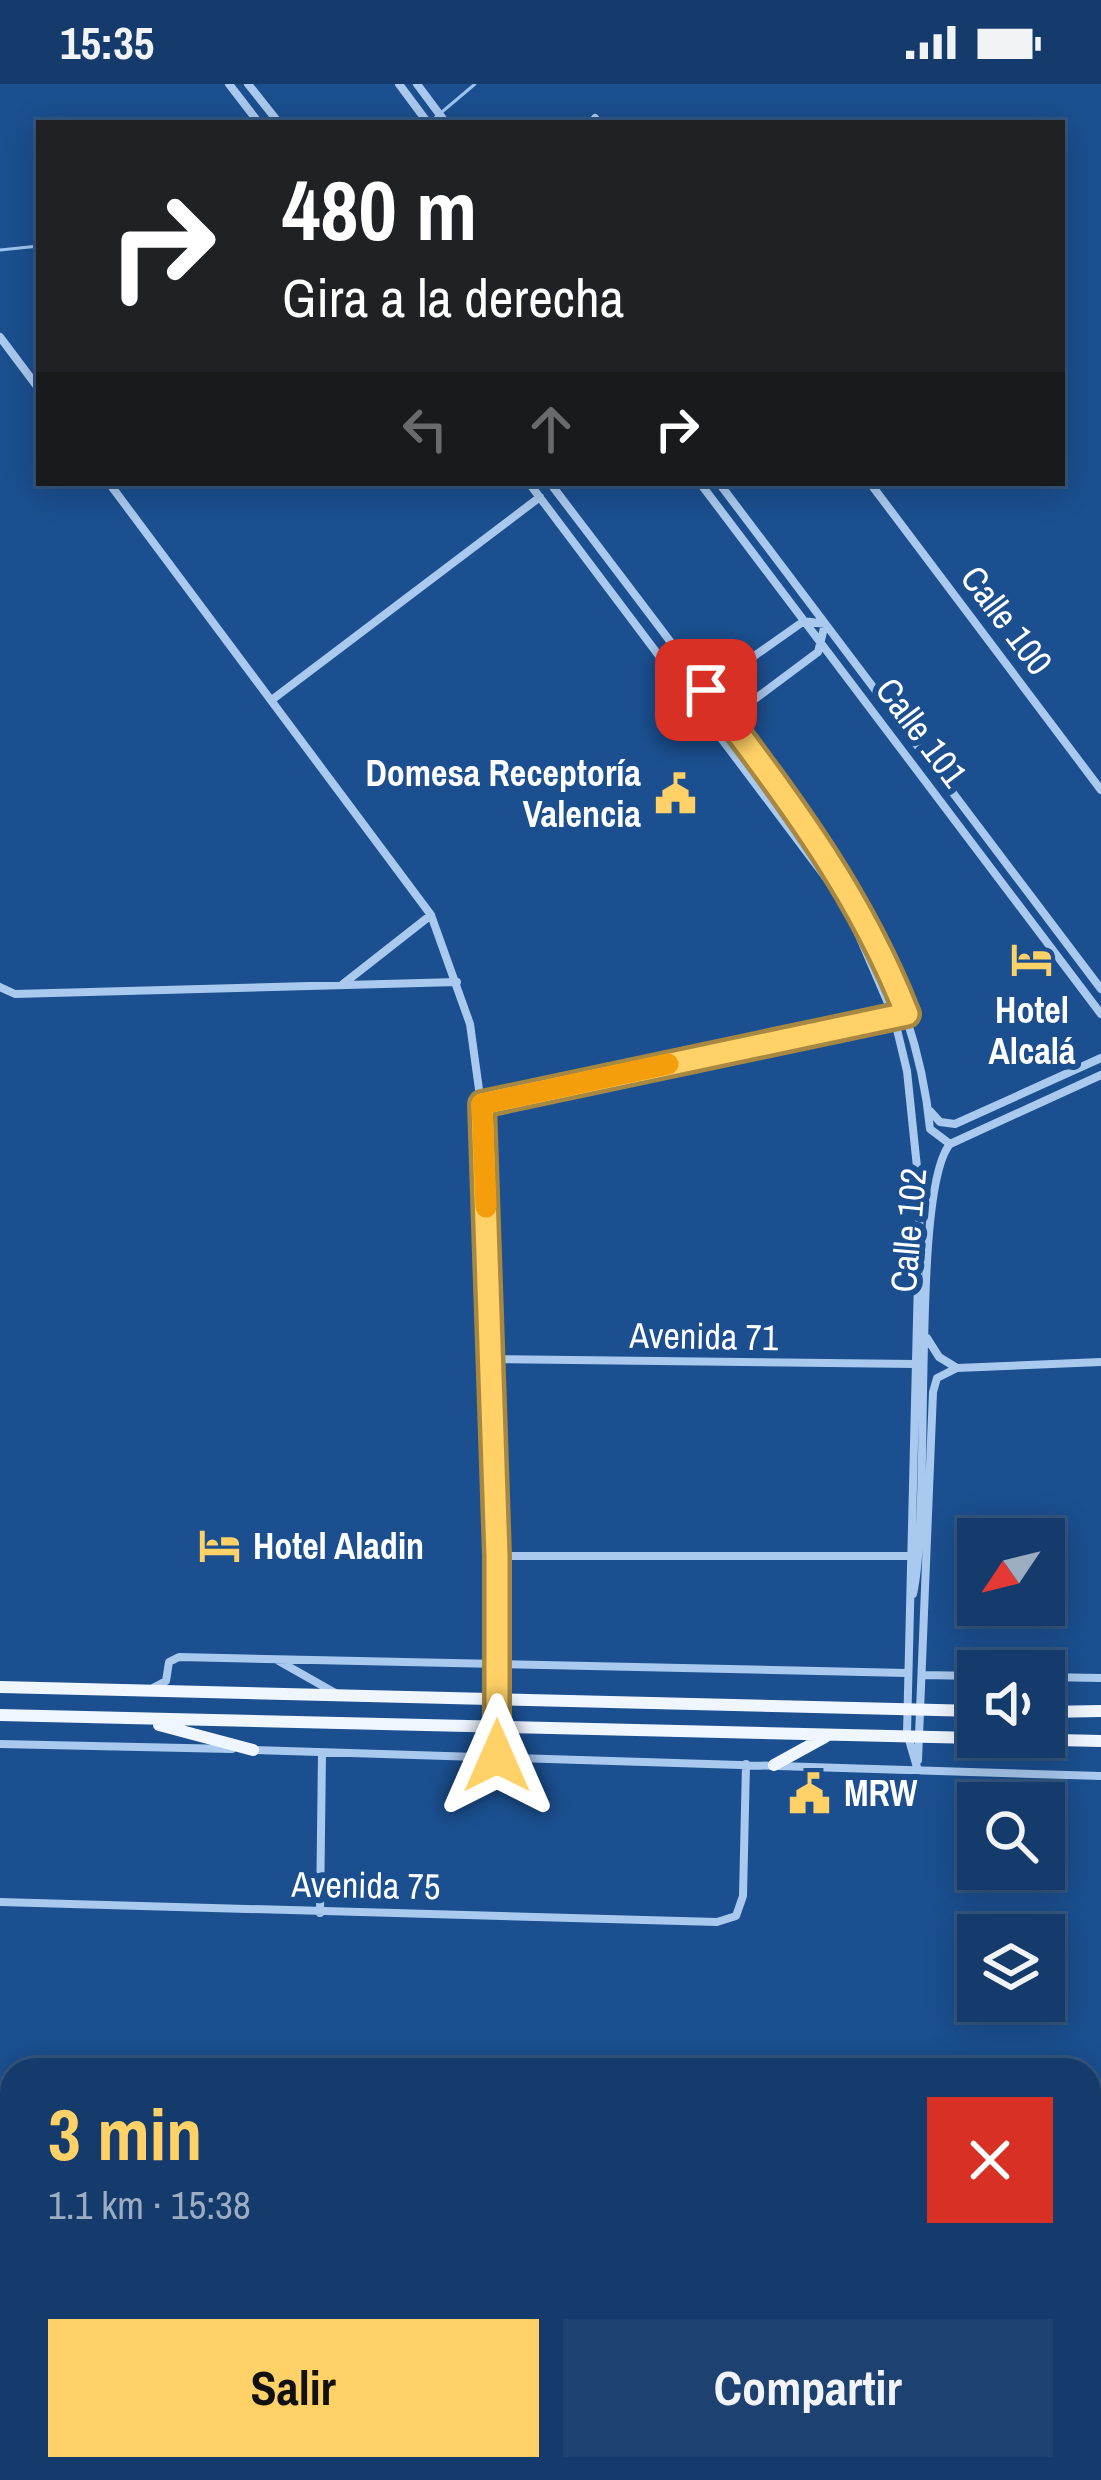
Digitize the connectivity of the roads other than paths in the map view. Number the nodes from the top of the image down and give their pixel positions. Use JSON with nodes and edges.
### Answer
{"nodes":[{"id":1,"x":229,"y":84,"type":"edge"},
{"id":2,"x":248,"y":84,"type":"edge"},
{"id":3,"x":399,"y":84,"type":"edge"},
{"id":4,"x":417,"y":84,"type":"edge"},
{"id":5,"x":257,"y":120,"type":"edge"},
{"id":6,"x":277,"y":120,"type":"edge"},
{"id":7,"x":426,"y":120,"type":"edge"},
{"id":8,"x":444,"y":120,"type":"edge"},
{"id":9,"x":0,"y":337,"type":"edge"},
{"id":10,"x":36,"y":385,"type":"edge"},
{"id":11,"x":111,"y":486,"type":"edge"},
{"id":12,"x":531,"y":486,"type":"edge"},
{"id":13,"x":552,"y":486,"type":"edge"},
{"id":14,"x":702,"y":486,"type":"edge"},
{"id":15,"x":721,"y":486,"type":"edge"},
{"id":16,"x":872,"y":486,"type":"edge"},
{"id":17,"x":540,"y":497,"type":"junction"},
{"id":18,"x":804,"y":621,"type":"junction"},
{"id":19,"x":825,"y":624,"type":"junction"},
{"id":20,"x":823,"y":646,"type":"junction"},
{"id":21,"x":706,"y":690,"type":"junction"},
{"id":22,"x":273,"y":699,"type":"junction"},
{"id":23,"x":705,"y":715,"type":"junction"},
{"id":24,"x":728,"y":719,"type":"junction"},
{"id":25,"x":947,"y":785,"type":"junction"},
{"id":26,"x":1101,"y":790,"type":"edge"},
{"id":27,"x":935,"y":795,"type":"junction"},
{"id":28,"x":430,"y":915,"type":"junction"},
{"id":29,"x":1088,"y":972,"type":"junction"},
{"id":30,"x":1076,"y":981,"type":"junction"},
{"id":31,"x":458,"y":982,"type":"junction"},
{"id":32,"x":343,"y":984,"type":"junction"},
{"id":33,"x":0,"y":987,"type":"edge"},
{"id":34,"x":1101,"y":989,"type":"edge"},
{"id":35,"x":907,"y":1014,"type":"junction"},
{"id":36,"x":1101,"y":1014,"type":"edge"},
{"id":37,"x":894,"y":1017,"type":"junction"},
{"id":38,"x":1101,"y":1058,"type":"edge"},
{"id":39,"x":1101,"y":1075,"type":"edge"},
{"id":40,"x":1061,"y":1076,"type":"junction"},
{"id":41,"x":1056,"y":1096,"type":"junction"},
{"id":42,"x":482,"y":1104,"type":"junction"},
{"id":43,"x":928,"y":1109,"type":"junction"},
{"id":44,"x":950,"y":1144,"type":"junction"},
{"id":45,"x":927,"y":1336,"type":"junction"},
{"id":46,"x":492,"y":1359,"type":"junction"},
{"id":47,"x":1101,"y":1362,"type":"edge"},
{"id":48,"x":915,"y":1364,"type":"junction"},
{"id":49,"x":957,"y":1368,"type":"junction"},
{"id":50,"x":497,"y":1556,"type":"junction"},
{"id":51,"x":909,"y":1556,"type":"junction"},
{"id":52,"x":910,"y":1605,"type":"junction"},
{"id":53,"x":276,"y":1660,"type":"junction"},
{"id":54,"x":496,"y":1665,"type":"junction"},
{"id":55,"x":908,"y":1672,"type":"junction"},
{"id":56,"x":923,"y":1676,"type":"junction"},
{"id":57,"x":957,"y":1676,"type":"edge"},
{"id":58,"x":1065,"y":1677,"type":"edge"},
{"id":59,"x":1101,"y":1678,"type":"edge"},
{"id":60,"x":0,"y":1687,"type":"edge"},
{"id":61,"x":146,"y":1691,"type":"junction"},
{"id":62,"x":340,"y":1696,"type":"junction"},
{"id":63,"x":497,"y":1701,"type":"junction"},
{"id":64,"x":915,"y":1709,"type":"junction"},
{"id":65,"x":957,"y":1710,"type":"edge"},
{"id":66,"x":1101,"y":1711,"type":"edge"},
{"id":67,"x":1065,"y":1712,"type":"edge"},
{"id":68,"x":0,"y":1715,"type":"edge"},
{"id":69,"x":141,"y":1720,"type":"junction"},
{"id":70,"x":497,"y":1726,"type":"junction"},
{"id":71,"x":831,"y":1734,"type":"junction"},
{"id":72,"x":914,"y":1734,"type":"junction"},
{"id":73,"x":1101,"y":1741,"type":"edge"},
{"id":74,"x":0,"y":1744,"type":"edge"},
{"id":75,"x":254,"y":1750,"type":"junction"},
{"id":76,"x":322,"y":1753,"type":"junction"},
{"id":77,"x":497,"y":1756,"type":"junction"},
{"id":78,"x":746,"y":1764,"type":"junction"},
{"id":79,"x":774,"y":1765,"type":"junction"},
{"id":80,"x":916,"y":1767,"type":"junction"},
{"id":81,"x":1101,"y":1776,"type":"edge"},
{"id":82,"x":0,"y":1902,"type":"edge"},
{"id":83,"x":320,"y":1912,"type":"junction"}],
"edges":[{"from":1,"to":5,"type":"street"},
{"from":2,"to":6,"type":"street"},
{"from":3,"to":7,"type":"street"},
{"from":4,"to":8,"type":"street"},
{"from":9,"to":10,"type":"street"},
{"from":11,"to":22,"type":"street"},
{"from":12,"to":17,"type":"street","name":"Calle 102"},
{"from":13,"to":21,"type":"street","name":"Calle 102"},
{"from":14,"to":18,"type":"street","name":"Calle 101"},
{"from":15,"to":19,"type":"street","name":"Calle 101"},
{"from":16,"to":26,"type":"street","name":"Calle 100"},
{"from":17,"to":22,"type":"street"},
{"from":17,"to":23,"type":"street","name":"Calle 102"},
{"from":18,"to":19,"type":"street"},
{"from":18,"to":20,"type":"street","name":"Calle 101"},
{"from":18,"to":21,"type":"street"},
{"from":19,"to":20,"type":"street"},
{"from":19,"to":25,"type":"street","name":"Calle 101"},
{"from":20,"to":24,"type":"street"},
{"from":20,"to":27,"type":"street","name":"Calle 101"},
{"from":21,"to":23,"type":"street"},
{"from":21,"to":24,"type":"street","name":"Calle 102"},
{"from":22,"to":28,"type":"street"},
{"from":23,"to":24,"type":"street"},
{"from":23,"to":37,"type":"street","name":"Calle 102"},
{"from":24,"to":35,"type":"street","name":"Calle 102"},
{"from":25,"to":27,"type":"street"},
{"from":25,"to":29,"type":"street","name":"Calle 101"},
{"from":27,"to":30,"type":"street","name":"Calle 101"},
{"from":28,"to":31,"type":"street"},
{"from":28,"to":32,"type":"street"},
{"from":29,"to":30,"type":"street"},
{"from":29,"to":34,"type":"street","name":"Calle 101"},
{"from":30,"to":36,"type":"street","name":"Calle 101"},
{"from":31,"to":32,"type":"street"},
{"from":31,"to":42,"type":"street"},
{"from":32,"to":33,"type":"street"},
{"from":35,"to":37,"type":"street"},
{"from":35,"to":43,"type":"street","name":"Calle 102"},
{"from":37,"to":42,"type":"street"},
{"from":37,"to":48,"type":"street","name":"Calle 102"},
{"from":38,"to":40,"type":"street"},
{"from":39,"to":41,"type":"street"},
{"from":40,"to":41,"type":"street"},
{"from":40,"to":43,"type":"street"},
{"from":41,"to":44,"type":"street"},
{"from":42,"to":46,"type":"street"},
{"from":43,"to":44,"type":"street","name":"Calle 102"},
{"from":44,"to":45,"type":"street","name":"Calle 102"},
{"from":45,"to":49,"type":"street"},
{"from":45,"to":52,"type":"street","name":"Calle 102"},
{"from":46,"to":48,"type":"street","name":"Avenida 71"},
{"from":46,"to":50,"type":"street"},
{"from":47,"to":49,"type":"street"},
{"from":48,"to":51,"type":"street","name":"Calle 102"},
{"from":49,"to":56,"type":"street","name":"Calle 102"},
{"from":50,"to":51,"type":"street"},
{"from":50,"to":54,"type":"street"},
{"from":51,"to":52,"type":"street","name":"Calle 102"},
{"from":52,"to":55,"type":"street","name":"Calle 102"},
{"from":53,"to":54,"type":"street"},
{"from":53,"to":61,"type":"street"},
{"from":53,"to":62,"type":"street"},
{"from":54,"to":55,"type":"street"},
{"from":54,"to":63,"type":"street"},
{"from":55,"to":64,"type":"street","name":"Calle 102"},
{"from":56,"to":57,"type":"street"},
{"from":56,"to":64,"type":"street","name":"Calle 102"},
{"from":58,"to":59,"type":"street"},
{"from":60,"to":61,"type":"main road"},
{"from":61,"to":62,"type":"main road"},
{"from":62,"to":63,"type":"main road"},
{"from":63,"to":64,"type":"main road"},
{"from":63,"to":70,"type":"street"},
{"from":64,"to":65,"type":"main road"},
{"from":64,"to":72,"type":"street","name":"Calle 102"},
{"from":64,"to":72,"type":"street","name":"Calle 102"},
{"from":66,"to":67,"type":"main road"},
{"from":68,"to":69,"type":"main road"},
{"from":69,"to":70,"type":"main road"},
{"from":69,"to":75,"type":"main road"},
{"from":70,"to":71,"type":"main road"},
{"from":70,"to":77,"type":"street"},
{"from":71,"to":72,"type":"main road"},
{"from":71,"to":79,"type":"main road"},
{"from":72,"to":73,"type":"main road"},
{"from":72,"to":80,"type":"street"},
{"from":72,"to":80,"type":"street"},
{"from":74,"to":75,"type":"street"},
{"from":75,"to":76,"type":"street"},
{"from":76,"to":77,"type":"street"},
{"from":76,"to":83,"type":"street"},
{"from":77,"to":78,"type":"street"},
{"from":78,"to":79,"type":"street"},
{"from":78,"to":83,"type":"street","name":"Avenida 75"},
{"from":79,"to":80,"type":"street"},
{"from":80,"to":81,"type":"street"},
{"from":82,"to":83,"type":"street","name":"Avenida 75"}]}
